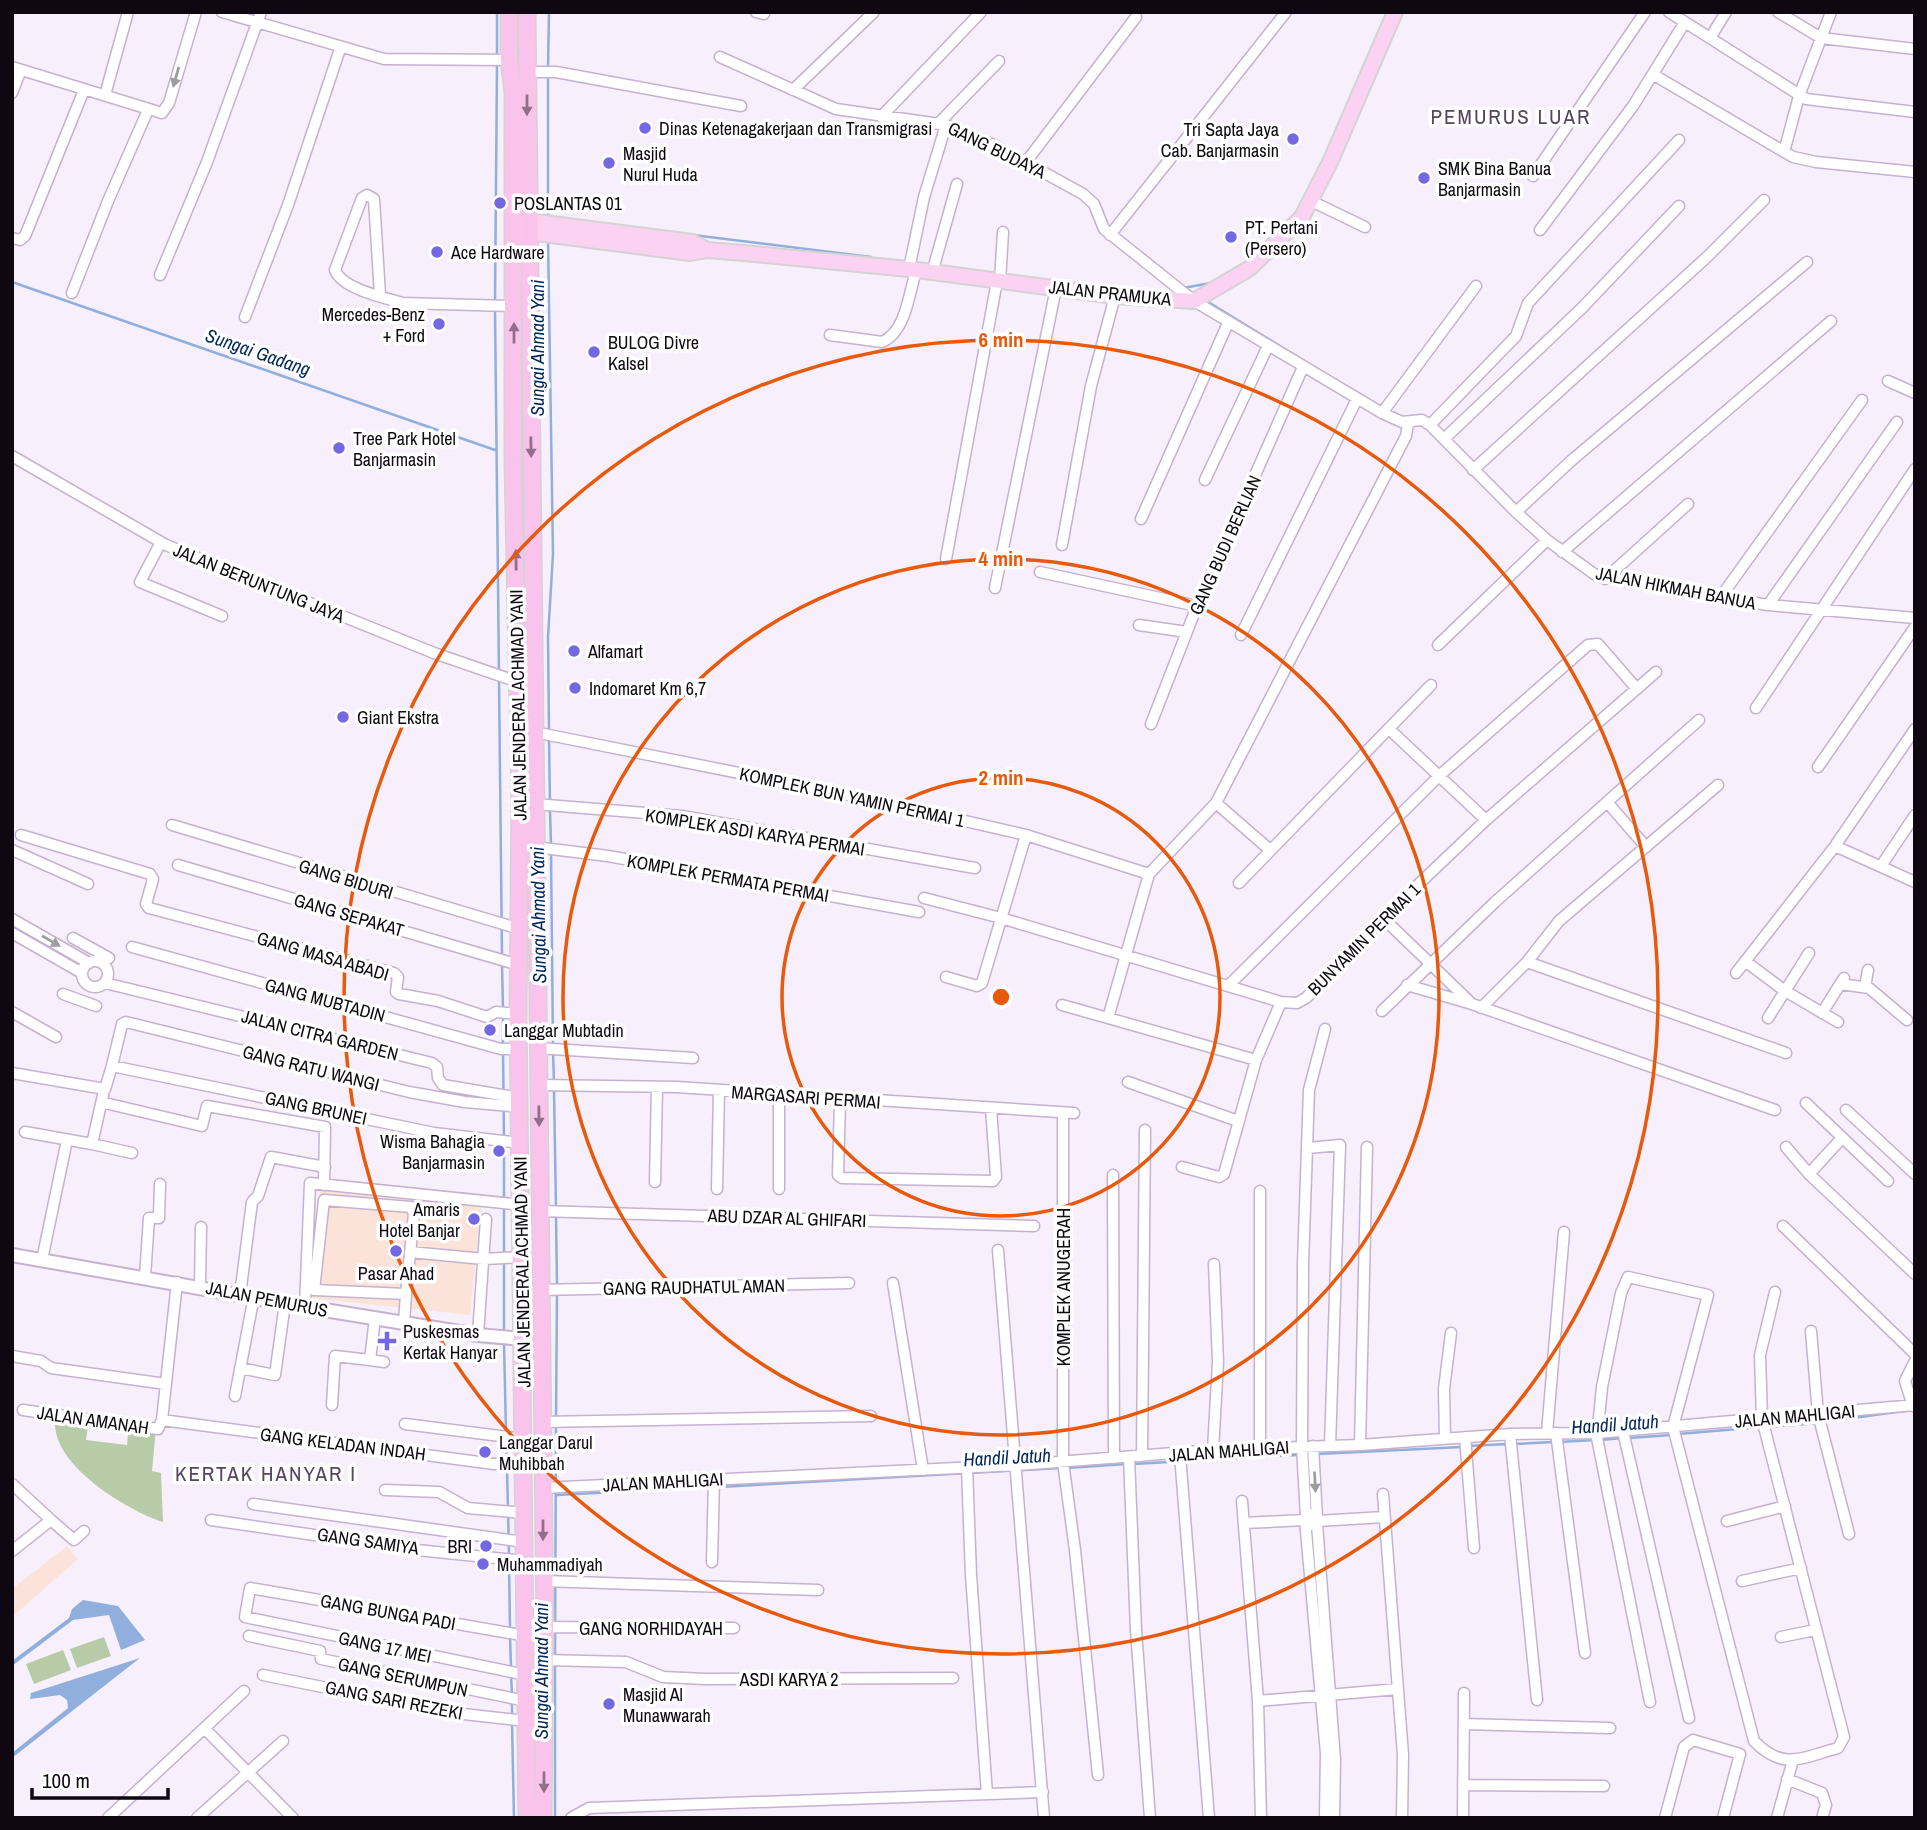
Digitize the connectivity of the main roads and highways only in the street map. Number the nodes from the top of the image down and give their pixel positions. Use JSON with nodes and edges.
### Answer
{"nodes":[{"id":1,"x":509,"y":12,"type":"edge"},
{"id":2,"x":527,"y":12,"type":"edge"},
{"id":3,"x":1395,"y":12,"type":"edge"},
{"id":4,"x":534,"y":227,"type":"junction"},
{"id":5,"x":528,"y":899,"type":"junction"},
{"id":6,"x":527,"y":1818,"type":"edge"},
{"id":7,"x":543,"y":1818,"type":"edge"}],
"edges":[{"from":1,"to":4,"type":"highway","name":"JALAN JENDERAL ACHMAD YANI"},
{"from":2,"to":4,"type":"highway","name":"JALAN JENDERAL ACHMAD YANI","one_way":true},
{"from":3,"to":4,"type":"main road","name":"JALAN PRAMUKA"},
{"from":4,"to":5,"type":"highway","name":"JALAN JENDERAL ACHMAD YANI","one_way":true},
{"from":5,"to":4,"type":"highway","name":"JALAN JENDERAL ACHMAD YANI","one_way":true},
{"from":5,"to":6,"type":"highway","name":"JALAN JENDERAL ACHMAD YANI"},
{"from":5,"to":7,"type":"highway","name":"JALAN JENDERAL ACHMAD YANI","one_way":true}]}
